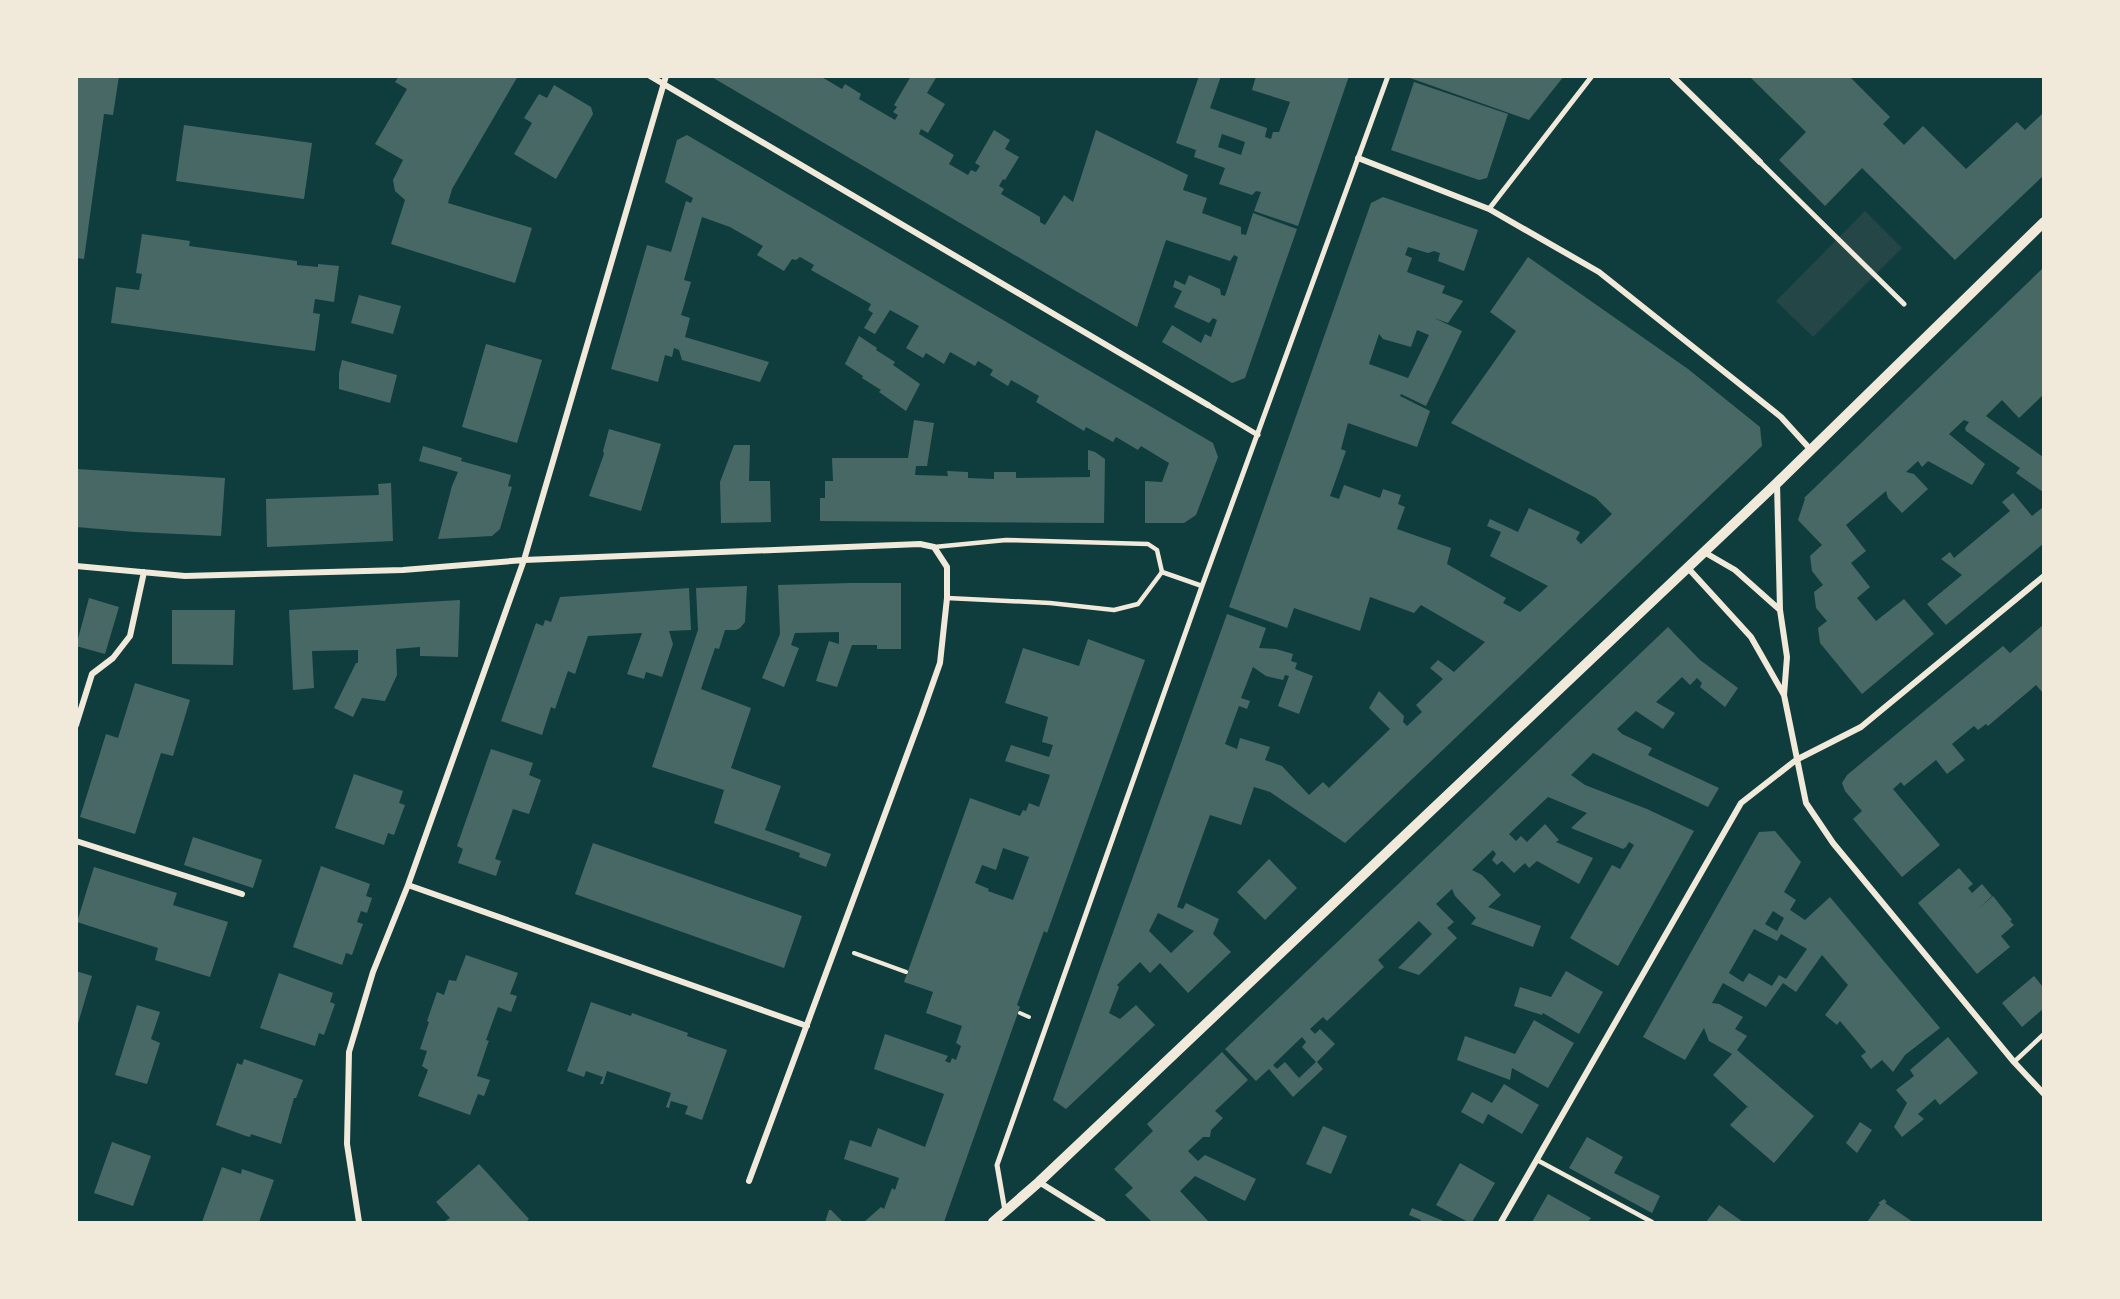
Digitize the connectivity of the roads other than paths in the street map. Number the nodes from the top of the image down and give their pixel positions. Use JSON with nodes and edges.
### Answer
{"nodes":[{"id":1,"x":650,"y":76,"type":"edge"},
{"id":2,"x":666,"y":76,"type":"edge"},
{"id":3,"x":1388,"y":76,"type":"edge"},
{"id":4,"x":1592,"y":76,"type":"edge"},
{"id":5,"x":1672,"y":76,"type":"edge"},
{"id":6,"x":663,"y":85,"type":"junction"},
{"id":7,"x":1358,"y":158,"type":"junction"},
{"id":8,"x":1760,"y":162,"type":"joint"},
{"id":9,"x":1489,"y":210,"type":"junction"},
{"id":10,"x":2043,"y":222,"type":"edge"},
{"id":11,"x":1904,"y":304,"type":"dead end"},
{"id":12,"x":1208,"y":405,"type":"joint"},
{"id":13,"x":1258,"y":435,"type":"junction"},
{"id":14,"x":1810,"y":449,"type":"junction"},
{"id":15,"x":1777,"y":483,"type":"junction"},
{"id":16,"x":934,"y":547,"type":"junction"},
{"id":17,"x":1704,"y":552,"type":"junction"},
{"id":18,"x":524,"y":560,"type":"junction"},
{"id":19,"x":76,"y":566,"type":"edge"},
{"id":20,"x":1688,"y":568,"type":"junction"},
{"id":21,"x":144,"y":572,"type":"junction"},
{"id":22,"x":1162,"y":572,"type":"junction"},
{"id":23,"x":2043,"y":576,"type":"edge"},
{"id":24,"x":1202,"y":586,"type":"junction"},
{"id":25,"x":947,"y":598,"type":"junction"},
{"id":26,"x":1780,"y":610,"type":"junction"},
{"id":27,"x":1784,"y":695,"type":"junction"},
{"id":28,"x":76,"y":725,"type":"edge"},
{"id":29,"x":1796,"y":760,"type":"junction"},
{"id":30,"x":76,"y":841,"type":"edge"},
{"id":31,"x":408,"y":885,"type":"junction"},
{"id":32,"x":242,"y":894,"type":"dead end"},
{"id":33,"x":807,"y":1026,"type":"junction"},
{"id":34,"x":2043,"y":1034,"type":"edge"},
{"id":35,"x":2014,"y":1062,"type":"junction"},
{"id":36,"x":2043,"y":1094,"type":"edge"},
{"id":37,"x":1537,"y":1160,"type":"junction"},
{"id":38,"x":749,"y":1181,"type":"dead end"},
{"id":39,"x":1039,"y":1182,"type":"junction"},
{"id":40,"x":1005,"y":1211,"type":"junction"},
{"id":41,"x":359,"y":1222,"type":"edge"},
{"id":42,"x":993,"y":1222,"type":"edge"},
{"id":43,"x":1102,"y":1222,"type":"edge"},
{"id":44,"x":1501,"y":1222,"type":"edge"},
{"id":45,"x":1652,"y":1222,"type":"edge"}],
"edges":[{"from":1,"to":6,"type":"street"},
{"from":2,"to":6,"type":"street"},
{"from":3,"to":7,"type":"street"},
{"from":4,"to":9,"type":"street"},
{"from":5,"to":8,"type":"street"},
{"from":6,"to":12,"type":"street"},
{"from":6,"to":18,"type":"street"},
{"from":7,"to":9,"type":"street"},
{"from":7,"to":13,"type":"street"},
{"from":8,"to":11,"type":"street"},
{"from":9,"to":14,"type":"street"},
{"from":10,"to":14,"type":"street"},
{"from":12,"to":13,"type":"street"},
{"from":13,"to":24,"type":"street"},
{"from":14,"to":15,"type":"street"},
{"from":15,"to":17,"type":"street"},
{"from":15,"to":26,"type":"street"},
{"from":16,"to":18,"type":"street"},
{"from":16,"to":22,"type":"lane"},
{"from":16,"to":25,"type":"street"},
{"from":17,"to":20,"type":"street"},
{"from":17,"to":26,"type":"street"},
{"from":18,"to":21,"type":"street"},
{"from":18,"to":31,"type":"street"},
{"from":19,"to":21,"type":"street"},
{"from":20,"to":27,"type":"street"},
{"from":20,"to":39,"type":"street"},
{"from":21,"to":28,"type":"street"},
{"from":22,"to":24,"type":"street"},
{"from":22,"to":25,"type":"lane"},
{"from":23,"to":29,"type":"street"},
{"from":24,"to":40,"type":"street"},
{"from":25,"to":33,"type":"street"},
{"from":26,"to":27,"type":"street"},
{"from":27,"to":29,"type":"street"},
{"from":29,"to":35,"type":"street"},
{"from":29,"to":37,"type":"street"},
{"from":30,"to":32,"type":"street"},
{"from":31,"to":33,"type":"street"},
{"from":31,"to":41,"type":"street"},
{"from":33,"to":38,"type":"street"},
{"from":34,"to":35,"type":"lane"},
{"from":35,"to":36,"type":"street"},
{"from":37,"to":44,"type":"street"},
{"from":37,"to":45,"type":"lane"},
{"from":39,"to":40,"type":"street"},
{"from":39,"to":43,"type":"street"},
{"from":40,"to":42,"type":"street"}]}
